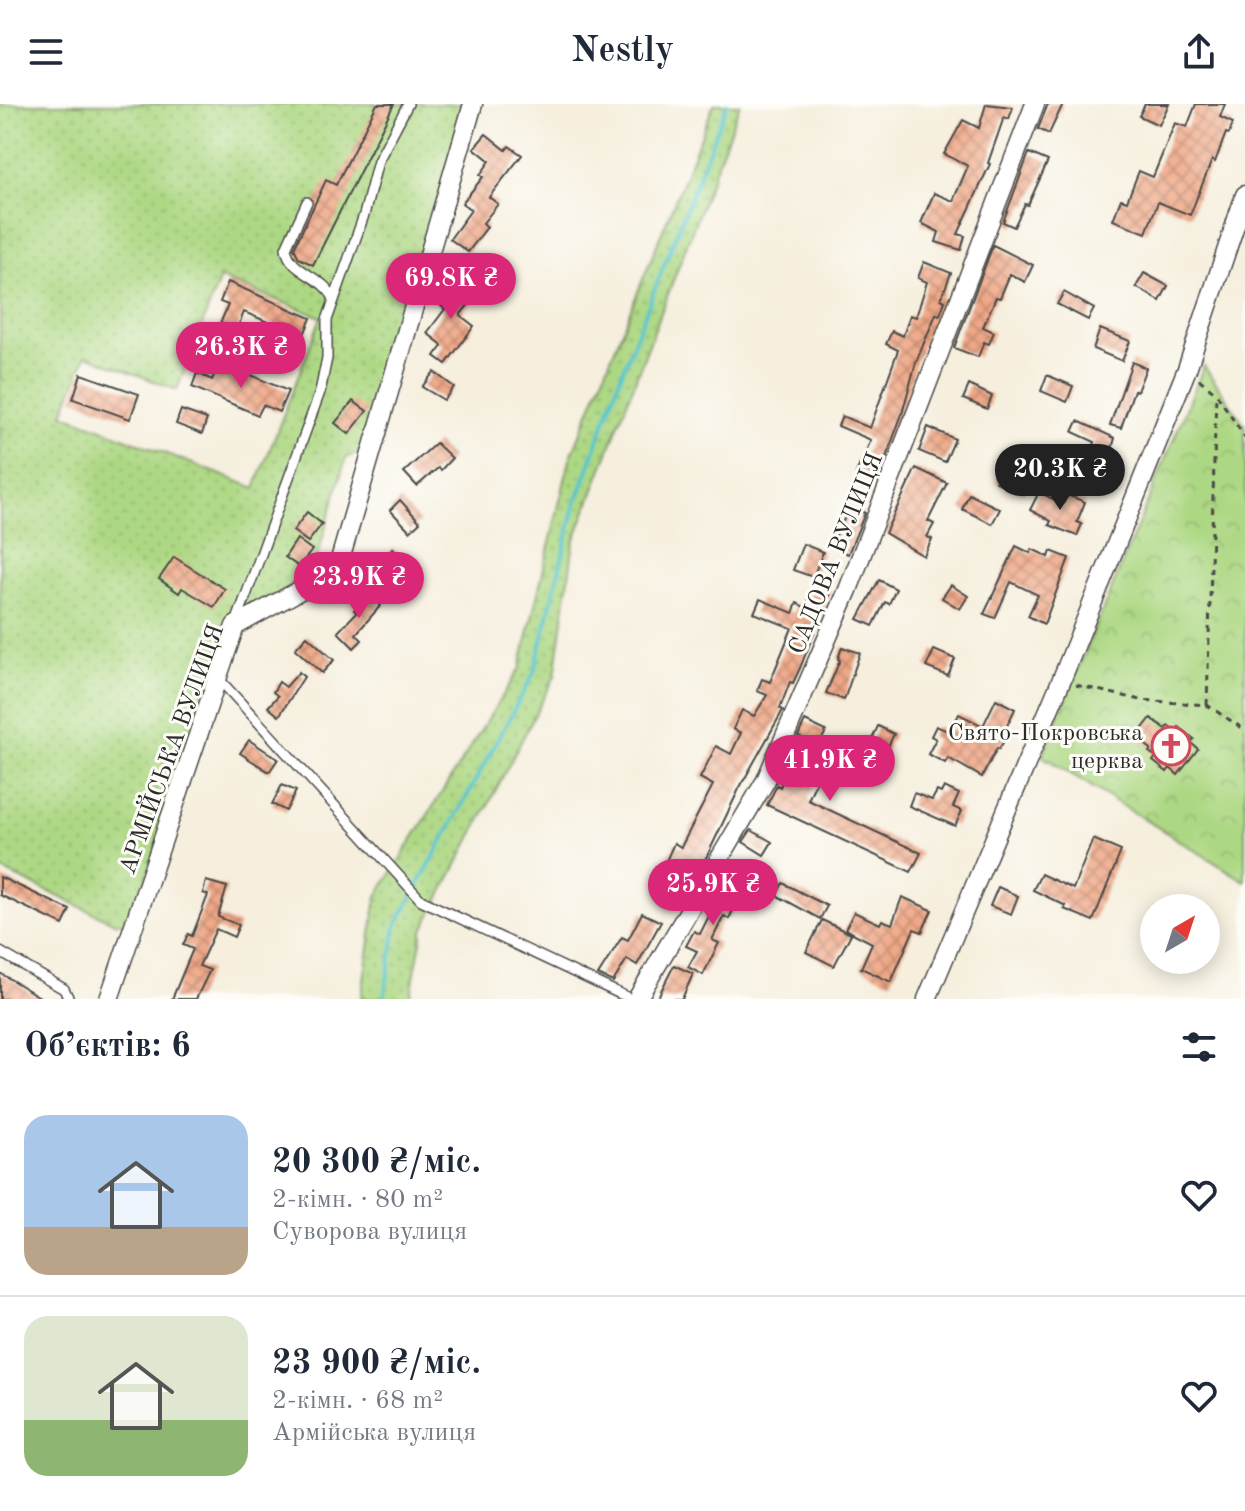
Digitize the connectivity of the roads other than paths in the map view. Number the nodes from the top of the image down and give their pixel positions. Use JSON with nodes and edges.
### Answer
{"nodes":[{"id":1,"x":408,"y":104,"type":"edge"},
{"id":2,"x":473,"y":104,"type":"edge"},
{"id":3,"x":1035,"y":104,"type":"edge"},
{"id":4,"x":1245,"y":195,"type":"edge"},
{"id":5,"x":307,"y":202,"type":"dead end"},
{"id":6,"x":334,"y":299,"type":"junction"},
{"id":7,"x":235,"y":626,"type":"junction"},
{"id":8,"x":218,"y":678,"type":"junction"},
{"id":9,"x":0,"y":952,"type":"edge"},
{"id":10,"x":69,"y":999,"type":"edge"},
{"id":11,"x":109,"y":999,"type":"edge"},
{"id":12,"x":631,"y":999,"type":"edge"},
{"id":13,"x":637,"y":999,"type":"edge"},
{"id":14,"x":927,"y":999,"type":"edge"}],
"edges":[{"from":1,"to":6,"type":"lane"},
{"from":2,"to":7,"type":"street","name":"АРМІЙСЬКА ВУЛИЦЯ"},
{"from":3,"to":13,"type":"street","name":"САДОВА ВУЛИЦЯ"},
{"from":4,"to":14,"type":"street"},
{"from":5,"to":6,"type":"lane"},
{"from":6,"to":7,"type":"lane"},
{"from":7,"to":8,"type":"street","name":"АРМІЙСЬКА ВУЛИЦЯ"},
{"from":8,"to":11,"type":"street","name":"АРМІЙСЬКА ВУЛИЦЯ"},
{"from":8,"to":12,"type":"lane"},
{"from":9,"to":10,"type":"lane"}]}
